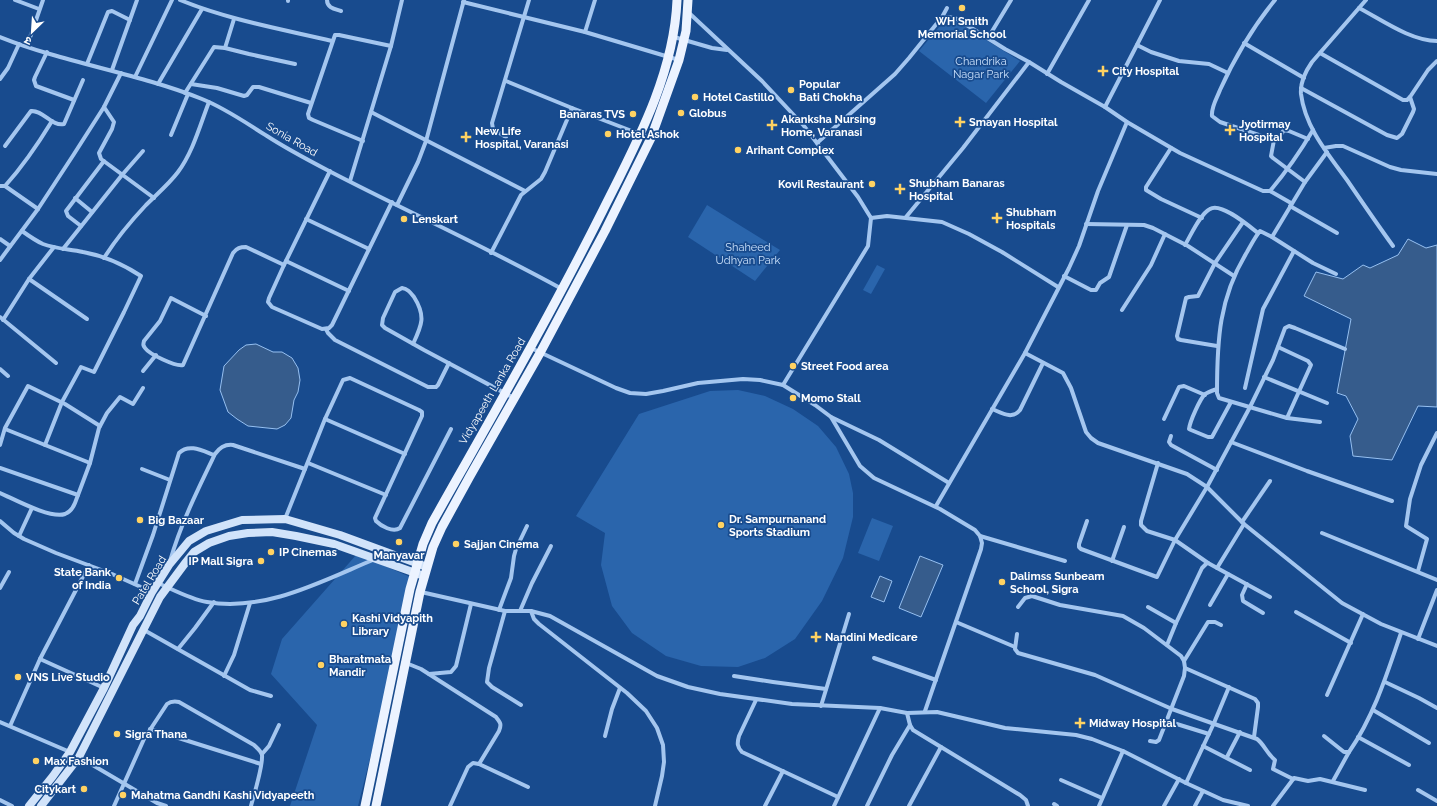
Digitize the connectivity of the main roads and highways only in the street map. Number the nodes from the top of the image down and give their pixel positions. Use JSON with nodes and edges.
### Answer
{"nodes":[{"id":1,"x":678,"y":0,"type":"edge"},
{"id":2,"x":688,"y":0,"type":"edge"},
{"id":3,"x":365,"y":806,"type":"edge"},
{"id":4,"x":376,"y":806,"type":"edge"}],
"edges":[{"from":1,"to":3,"type":"main road","name":"Vidyapeeth Lanka Road"},
{"from":2,"to":4,"type":"main road","name":"Vidyapeeth Lanka Road"}]}
